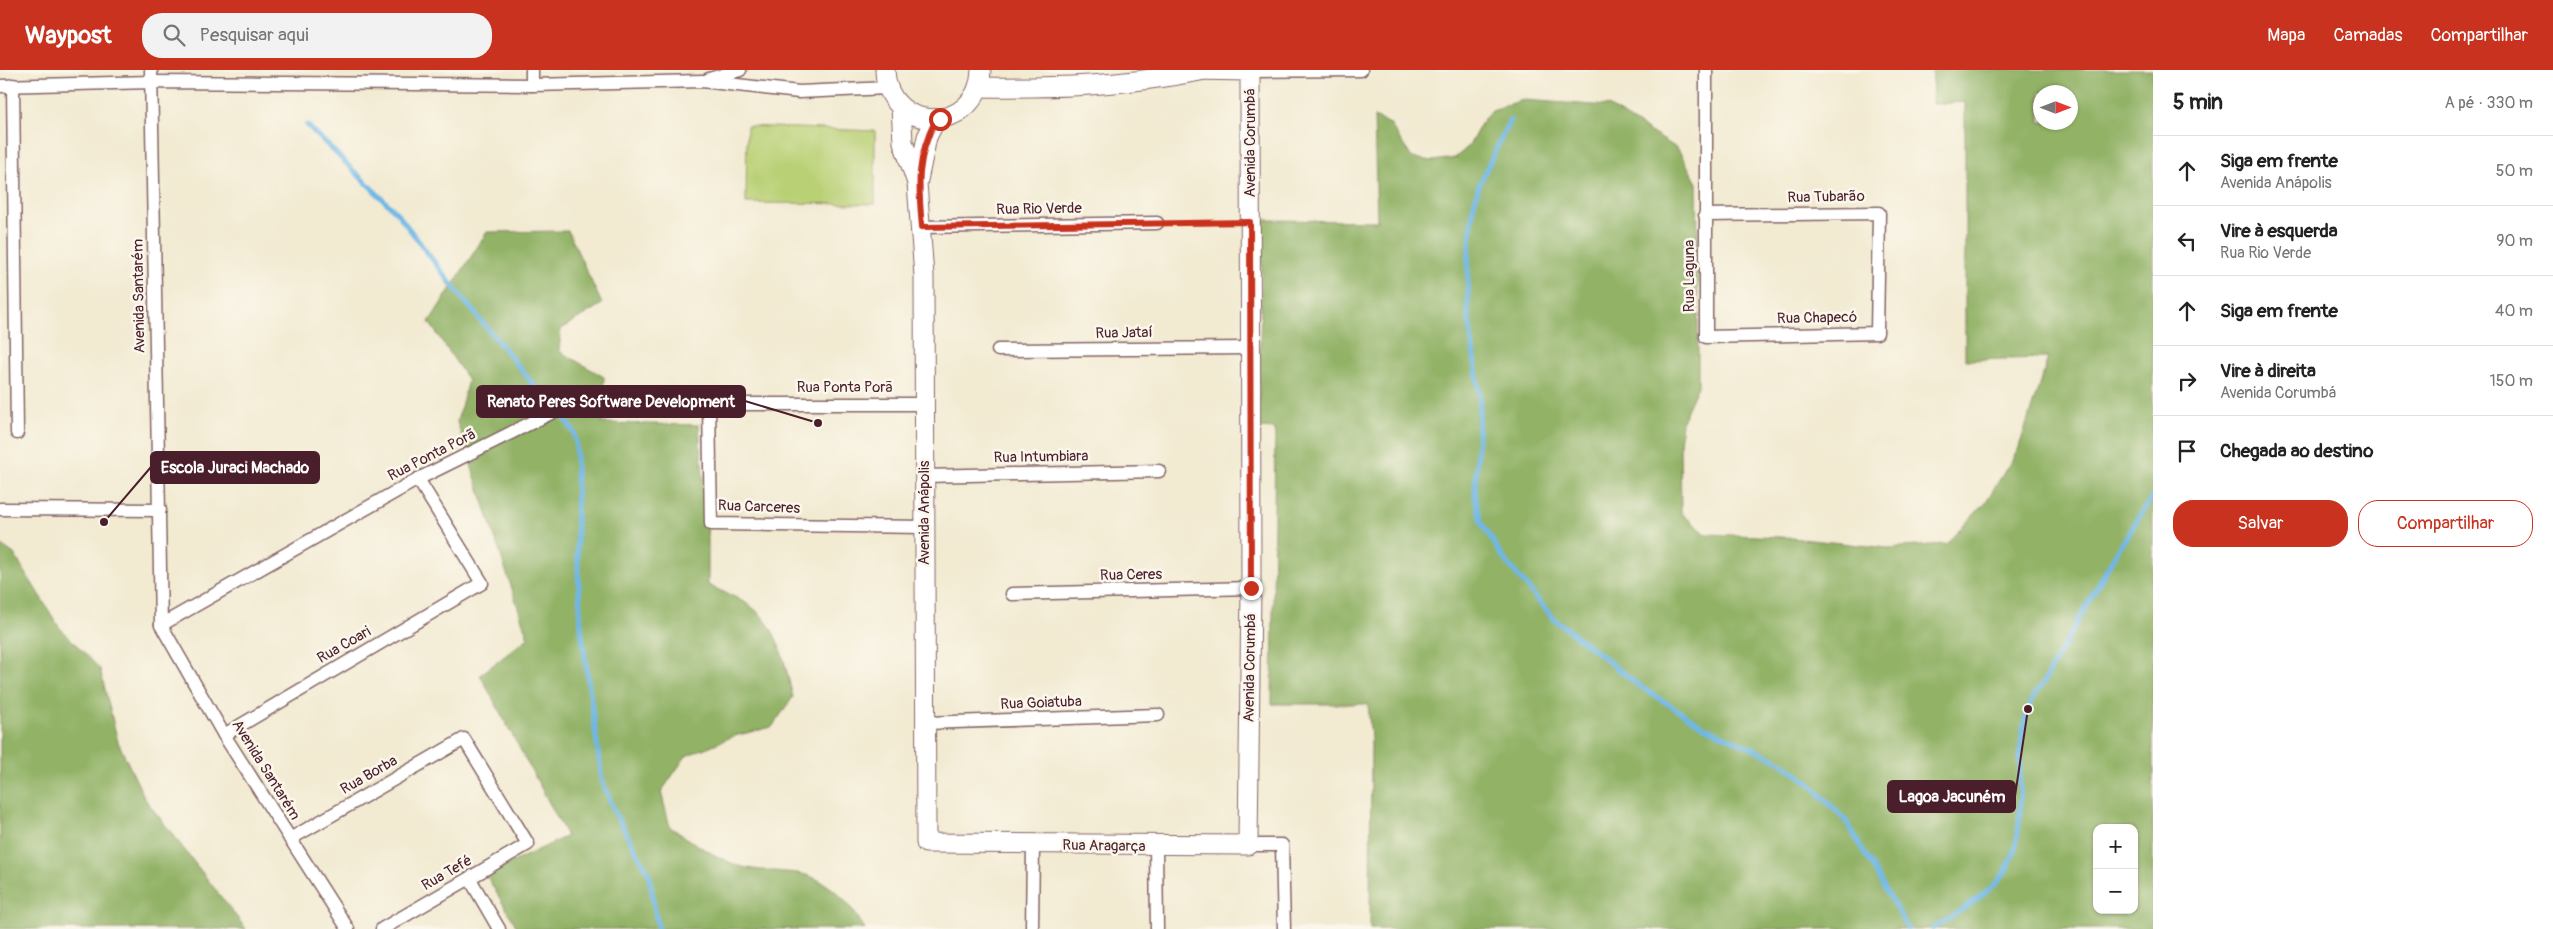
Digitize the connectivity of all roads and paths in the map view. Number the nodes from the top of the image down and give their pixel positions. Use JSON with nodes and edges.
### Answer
{"nodes":[{"id":1,"x":532,"y":70,"type":"edge"},
{"id":2,"x":740,"y":70,"type":"edge"},
{"id":3,"x":1350,"y":70,"type":"edge"},
{"id":4,"x":1361,"y":70,"type":"edge"},
{"id":5,"x":1706,"y":70,"type":"edge"},
{"id":6,"x":1196,"y":71,"type":"edge"},
{"id":7,"x":1250,"y":71,"type":"edge"},
{"id":8,"x":151,"y":76,"type":"edge"},
{"id":9,"x":980,"y":78,"type":"edge"},
{"id":10,"x":886,"y":79,"type":"edge"},
{"id":11,"x":702,"y":81,"type":"junction"},
{"id":12,"x":532,"y":85,"type":"junction"},
{"id":13,"x":6,"y":86,"type":"edge"},
{"id":14,"x":901,"y":107,"type":"junction"},
{"id":15,"x":936,"y":119,"type":"junction"},
{"id":16,"x":918,"y":184,"type":"junction"},
{"id":17,"x":1705,"y":215,"type":"junction"},
{"id":18,"x":1250,"y":222,"type":"junction"},
{"id":19,"x":1157,"y":223,"type":"joint"},
{"id":20,"x":922,"y":227,"type":"junction"},
{"id":21,"x":1880,"y":280,"type":"joint"},
{"id":22,"x":1706,"y":337,"type":"joint"},
{"id":23,"x":1250,"y":348,"type":"junction"},
{"id":24,"x":998,"y":350,"type":"dead end"},
{"id":25,"x":708,"y":404,"type":"junction"},
{"id":26,"x":923,"y":404,"type":"junction"},
{"id":27,"x":17,"y":432,"type":"dead end"},
{"id":28,"x":1159,"y":471,"type":"dead end"},
{"id":29,"x":924,"y":476,"type":"junction"},
{"id":30,"x":418,"y":479,"type":"junction"},
{"id":31,"x":0,"y":509,"type":"edge"},
{"id":32,"x":160,"y":510,"type":"junction"},
{"id":33,"x":924,"y":527,"type":"junction"},
{"id":34,"x":1251,"y":588,"type":"junction"},
{"id":35,"x":1012,"y":594,"type":"dead end"},
{"id":36,"x":161,"y":625,"type":"junction"},
{"id":37,"x":1158,"y":716,"type":"dead end"},
{"id":38,"x":926,"y":723,"type":"junction"},
{"id":39,"x":224,"y":735,"type":"junction"},
{"id":40,"x":290,"y":839,"type":"junction"},
{"id":41,"x":926,"y":843,"type":"joint"},
{"id":42,"x":528,"y":844,"type":"joint"},
{"id":43,"x":1033,"y":845,"type":"junction"},
{"id":44,"x":1248,"y":845,"type":"junction"},
{"id":45,"x":1156,"y":846,"type":"junction"},
{"id":46,"x":470,"y":879,"type":"junction"},
{"id":47,"x":348,"y":929,"type":"edge"},
{"id":48,"x":382,"y":929,"type":"edge"},
{"id":49,"x":499,"y":929,"type":"edge"},
{"id":50,"x":1032,"y":929,"type":"edge"},
{"id":51,"x":1157,"y":929,"type":"edge"},
{"id":52,"x":1284,"y":929,"type":"edge"}],
"edges":[{"from":1,"to":12,"type":"street"},
{"from":2,"to":11,"type":"street"},
{"from":3,"to":4,"type":"street"},
{"from":3,"to":7,"type":"street"},
{"from":5,"to":17,"type":"street","name":"Rua Laguna"},
{"from":6,"to":7,"type":"street"},
{"from":6,"to":9,"type":"street"},
{"from":7,"to":18,"type":"street","name":"Avenida Corumbá"},
{"from":8,"to":12,"type":"street"},
{"from":8,"to":13,"type":"street"},
{"from":8,"to":32,"type":"street","name":"Avenida Santarém"},
{"from":9,"to":15,"type":"street"},
{"from":10,"to":11,"type":"street"},
{"from":10,"to":14,"type":"street"},
{"from":11,"to":12,"type":"street"},
{"from":13,"to":27,"type":"street"},
{"from":14,"to":15,"type":"street"},
{"from":14,"to":16,"type":"street","name":"Avenida Anápolis"},
{"from":15,"to":16,"type":"street","name":"Avenida Anápolis"},
{"from":16,"to":20,"type":"street","name":"Avenida Anápolis"},
{"from":17,"to":21,"type":"street","name":"Rua Tubarão"},
{"from":17,"to":22,"type":"street","name":"Rua Laguna"},
{"from":18,"to":19,"type":"path"},
{"from":18,"to":23,"type":"street","name":"Avenida Corumbá"},
{"from":19,"to":20,"type":"street","name":"Rua Rio Verde"},
{"from":20,"to":26,"type":"street","name":"Avenida Anápolis"},
{"from":21,"to":22,"type":"street","name":"Rua Chapecó"},
{"from":23,"to":24,"type":"street","name":"Rua Jataí"},
{"from":23,"to":34,"type":"street","name":"Avenida Corumbá"},
{"from":25,"to":26,"type":"street","name":"Rua Ponta Porã"},
{"from":25,"to":30,"type":"street","name":"Rua Ponta Porã"},
{"from":25,"to":33,"type":"street","name":"Rua Carceres"},
{"from":26,"to":29,"type":"street","name":"Avenida Anápolis"},
{"from":28,"to":29,"type":"street","name":"Rua Intumbiara"},
{"from":29,"to":33,"type":"street","name":"Avenida Anápolis"},
{"from":30,"to":36,"type":"street","name":"Rua Ponta Porã"},
{"from":30,"to":39,"type":"street","name":"Rua Coari"},
{"from":31,"to":32,"type":"street"},
{"from":32,"to":36,"type":"street","name":"Avenida Santarém"},
{"from":33,"to":38,"type":"street","name":"Avenida Anápolis"},
{"from":34,"to":35,"type":"street","name":"Rua Ceres"},
{"from":34,"to":44,"type":"street","name":"Avenida Corumbá"},
{"from":36,"to":39,"type":"street","name":"Avenida Santarém"},
{"from":37,"to":38,"type":"street","name":"Rua Goiatuba"},
{"from":38,"to":41,"type":"street","name":"Avenida Anápolis"},
{"from":39,"to":40,"type":"street","name":"Avenida Santarém"},
{"from":40,"to":42,"type":"street","name":"Rua Borba"},
{"from":40,"to":47,"type":"street","name":"Avenida Santarém"},
{"from":41,"to":43,"type":"street","name":"Rua Aragarça"},
{"from":42,"to":46,"type":"street","name":"Rua Tefé"},
{"from":43,"to":45,"type":"street","name":"Rua Aragarça"},
{"from":43,"to":50,"type":"street"},
{"from":44,"to":45,"type":"street","name":"Rua Aragarça"},
{"from":44,"to":52,"type":"street","name":"Rua Aragarça"},
{"from":45,"to":51,"type":"street"},
{"from":46,"to":48,"type":"street","name":"Rua Tefé"},
{"from":46,"to":49,"type":"street"}]}
